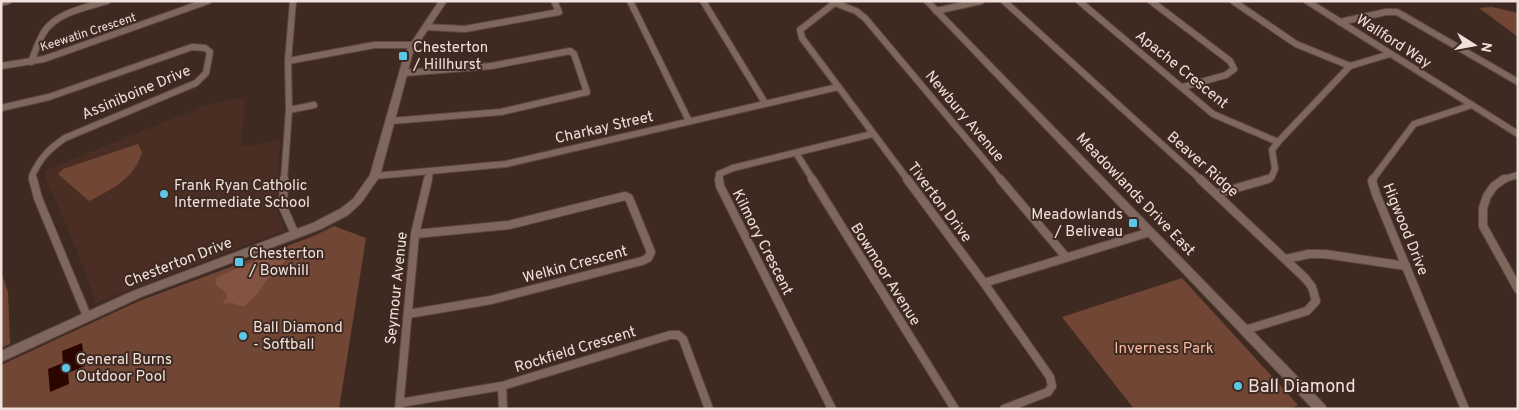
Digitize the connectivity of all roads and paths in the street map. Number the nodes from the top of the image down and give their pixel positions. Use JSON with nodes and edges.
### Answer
{"nodes":[{"id":1,"x":8,"y":1,"type":"edge"},
{"id":2,"x":107,"y":1,"type":"edge"},
{"id":3,"x":208,"y":1,"type":"edge"},
{"id":4,"x":293,"y":1,"type":"edge"},
{"id":5,"x":443,"y":1,"type":"edge"},
{"id":6,"x":554,"y":1,"type":"edge"},
{"id":7,"x":703,"y":1,"type":"edge"},
{"id":8,"x":927,"y":1,"type":"edge"},
{"id":9,"x":981,"y":1,"type":"edge"},
{"id":10,"x":1004,"y":1,"type":"edge"},
{"id":11,"x":1079,"y":1,"type":"edge"},
{"id":12,"x":1152,"y":1,"type":"edge"},
{"id":13,"x":1233,"y":1,"type":"edge"},
{"id":14,"x":1307,"y":1,"type":"edge"},
{"id":15,"x":632,"y":2,"type":"edge"},
{"id":16,"x":836,"y":2,"type":"edge"},
{"id":17,"x":1,"y":3,"type":"edge"},
{"id":18,"x":936,"y":11,"type":"junction"},
{"id":19,"x":1340,"y":22,"type":"junction"},
{"id":20,"x":426,"y":27,"type":"junction"},
{"id":21,"x":412,"y":45,"type":"junction"},
{"id":22,"x":1390,"y":54,"type":"junction"},
{"id":23,"x":288,"y":61,"type":"junction"},
{"id":24,"x":31,"y":62,"type":"junction"},
{"id":25,"x":1,"y":66,"type":"edge"},
{"id":26,"x":1350,"y":66,"type":"junction"},
{"id":27,"x":404,"y":73,"type":"junction"},
{"id":28,"x":1517,"y":80,"type":"edge"},
{"id":29,"x":838,"y":87,"type":"junction"},
{"id":30,"x":1182,"y":87,"type":"junction"},
{"id":31,"x":765,"y":103,"type":"junction"},
{"id":32,"x":314,"y":105,"type":"dead end"},
{"id":33,"x":1472,"y":106,"type":"junction"},
{"id":34,"x":1,"y":108,"type":"edge"},
{"id":35,"x":289,"y":110,"type":"junction"},
{"id":36,"x":689,"y":120,"type":"junction"},
{"id":37,"x":391,"y":121,"type":"junction"},
{"id":38,"x":872,"y":134,"type":"junction"},
{"id":39,"x":1518,"y":134,"type":"edge"},
{"id":40,"x":1278,"y":142,"type":"junction"},
{"id":41,"x":796,"y":153,"type":"junction"},
{"id":42,"x":430,"y":172,"type":"junction"},
{"id":43,"x":1518,"y":175,"type":"edge"},
{"id":44,"x":375,"y":176,"type":"junction"},
{"id":45,"x":1216,"y":194,"type":"junction"},
{"id":46,"x":1150,"y":232,"type":"junction"},
{"id":47,"x":295,"y":234,"type":"junction"},
{"id":48,"x":415,"y":234,"type":"junction"},
{"id":49,"x":1066,"y":257,"type":"junction"},
{"id":50,"x":1286,"y":259,"type":"junction"},
{"id":51,"x":1406,"y":266,"type":"junction"},
{"id":52,"x":984,"y":283,"type":"junction"},
{"id":53,"x":1518,"y":289,"type":"edge"},
{"id":54,"x":408,"y":314,"type":"junction"},
{"id":55,"x":87,"y":316,"type":"junction"},
{"id":56,"x":1245,"y":330,"type":"junction"},
{"id":57,"x":1,"y":358,"type":"edge"},
{"id":58,"x":502,"y":386,"type":"junction"},
{"id":59,"x":400,"y":406,"type":"edge"},
{"id":60,"x":502,"y":409,"type":"edge"},
{"id":61,"x":709,"y":409,"type":"edge"},
{"id":62,"x":832,"y":409,"type":"edge"},
{"id":63,"x":955,"y":409,"type":"edge"},
{"id":64,"x":1004,"y":409,"type":"edge"},
{"id":65,"x":1321,"y":409,"type":"edge"},
{"id":66,"x":1465,"y":409,"type":"edge"}],
"edges":[{"from":1,"to":17,"type":"street"},
{"from":2,"to":24,"type":"street","name":"Keewatin Crescent"},
{"from":3,"to":24,"type":"street","name":"Keewatin Crescent"},
{"from":4,"to":23,"type":"street"},
{"from":5,"to":20,"type":"street","name":"Chesterton Drive"},
{"from":6,"to":20,"type":"street"},
{"from":7,"to":31,"type":"street"},
{"from":8,"to":18,"type":"street","name":"Meadowlands Drive East"},
{"from":9,"to":18,"type":"street"},
{"from":10,"to":45,"type":"street","name":"Beaver Ridge"},
{"from":11,"to":30,"type":"street","name":"Apache Crescent"},
{"from":12,"to":30,"type":"street"},
{"from":13,"to":26,"type":"street"},
{"from":14,"to":19,"type":"street","name":"Wallford Way"},
{"from":15,"to":36,"type":"street"},
{"from":16,"to":29,"type":"street","name":"Tiverton Drive"},
{"from":16,"to":49,"type":"street","name":"Newbury Avenue"},
{"from":18,"to":46,"type":"street","name":"Meadowlands Drive East"},
{"from":19,"to":22,"type":"street","name":"Wallford Way"},
{"from":19,"to":28,"type":"street"},
{"from":20,"to":21,"type":"street","name":"Chesterton Drive"},
{"from":21,"to":23,"type":"street"},
{"from":21,"to":27,"type":"street","name":"Chesterton Drive"},
{"from":22,"to":26,"type":"street"},
{"from":22,"to":33,"type":"street","name":"Wallford Way"},
{"from":23,"to":35,"type":"street"},
{"from":24,"to":25,"type":"street","name":"Keewatin Crescent"},
{"from":26,"to":40,"type":"street"},
{"from":27,"to":37,"type":"street","name":"Chesterton Drive"},
{"from":27,"to":37,"type":"street"},
{"from":29,"to":31,"type":"street","name":"Charkay Street"},
{"from":29,"to":38,"type":"street","name":"Tiverton Drive"},
{"from":30,"to":40,"type":"street","name":"Apache Crescent"},
{"from":31,"to":36,"type":"street","name":"Charkay Street"},
{"from":32,"to":35,"type":"street"},
{"from":33,"to":39,"type":"street","name":"Wallford Way"},
{"from":33,"to":51,"type":"street","name":"Higwood Drive"},
{"from":34,"to":55,"type":"street","name":"Assiniboine Drive"},
{"from":35,"to":47,"type":"street"},
{"from":36,"to":42,"type":"street","name":"Charkay Street"},
{"from":37,"to":44,"type":"street","name":"Chesterton Drive"},
{"from":38,"to":41,"type":"street","name":"Kilmory Crescent"},
{"from":38,"to":52,"type":"street","name":"Tiverton Drive"},
{"from":40,"to":45,"type":"street"},
{"from":41,"to":62,"type":"street","name":"Kilmory Crescent"},
{"from":41,"to":63,"type":"street","name":"Bowmoor Avenue"},
{"from":42,"to":44,"type":"street","name":"Charkay Street"},
{"from":42,"to":48,"type":"street","name":"Seymour Avenue"},
{"from":43,"to":53,"type":"street"},
{"from":44,"to":47,"type":"street","name":"Chesterton Drive"},
{"from":45,"to":50,"type":"street","name":"Beaver Ridge"},
{"from":46,"to":49,"type":"street"},
{"from":46,"to":56,"type":"street","name":"Meadowlands Drive East"},
{"from":47,"to":55,"type":"street","name":"Chesterton Drive"},
{"from":48,"to":54,"type":"street","name":"Seymour Avenue"},
{"from":48,"to":54,"type":"street","name":"Welkin Crescent"},
{"from":49,"to":52,"type":"street"},
{"from":50,"to":51,"type":"street"},
{"from":50,"to":56,"type":"street","name":"Beaver Ridge"},
{"from":51,"to":66,"type":"street","name":"Higwood Drive"},
{"from":52,"to":64,"type":"street","name":"Tiverton Drive"},
{"from":54,"to":59,"type":"street","name":"Seymour Avenue"},
{"from":55,"to":57,"type":"street","name":"Chesterton Drive"},
{"from":56,"to":65,"type":"street","name":"Meadowlands Drive East"},
{"from":58,"to":59,"type":"street","name":"Rockfield Crescent"},
{"from":58,"to":60,"type":"street"},
{"from":58,"to":61,"type":"street","name":"Rockfield Crescent"}]}
